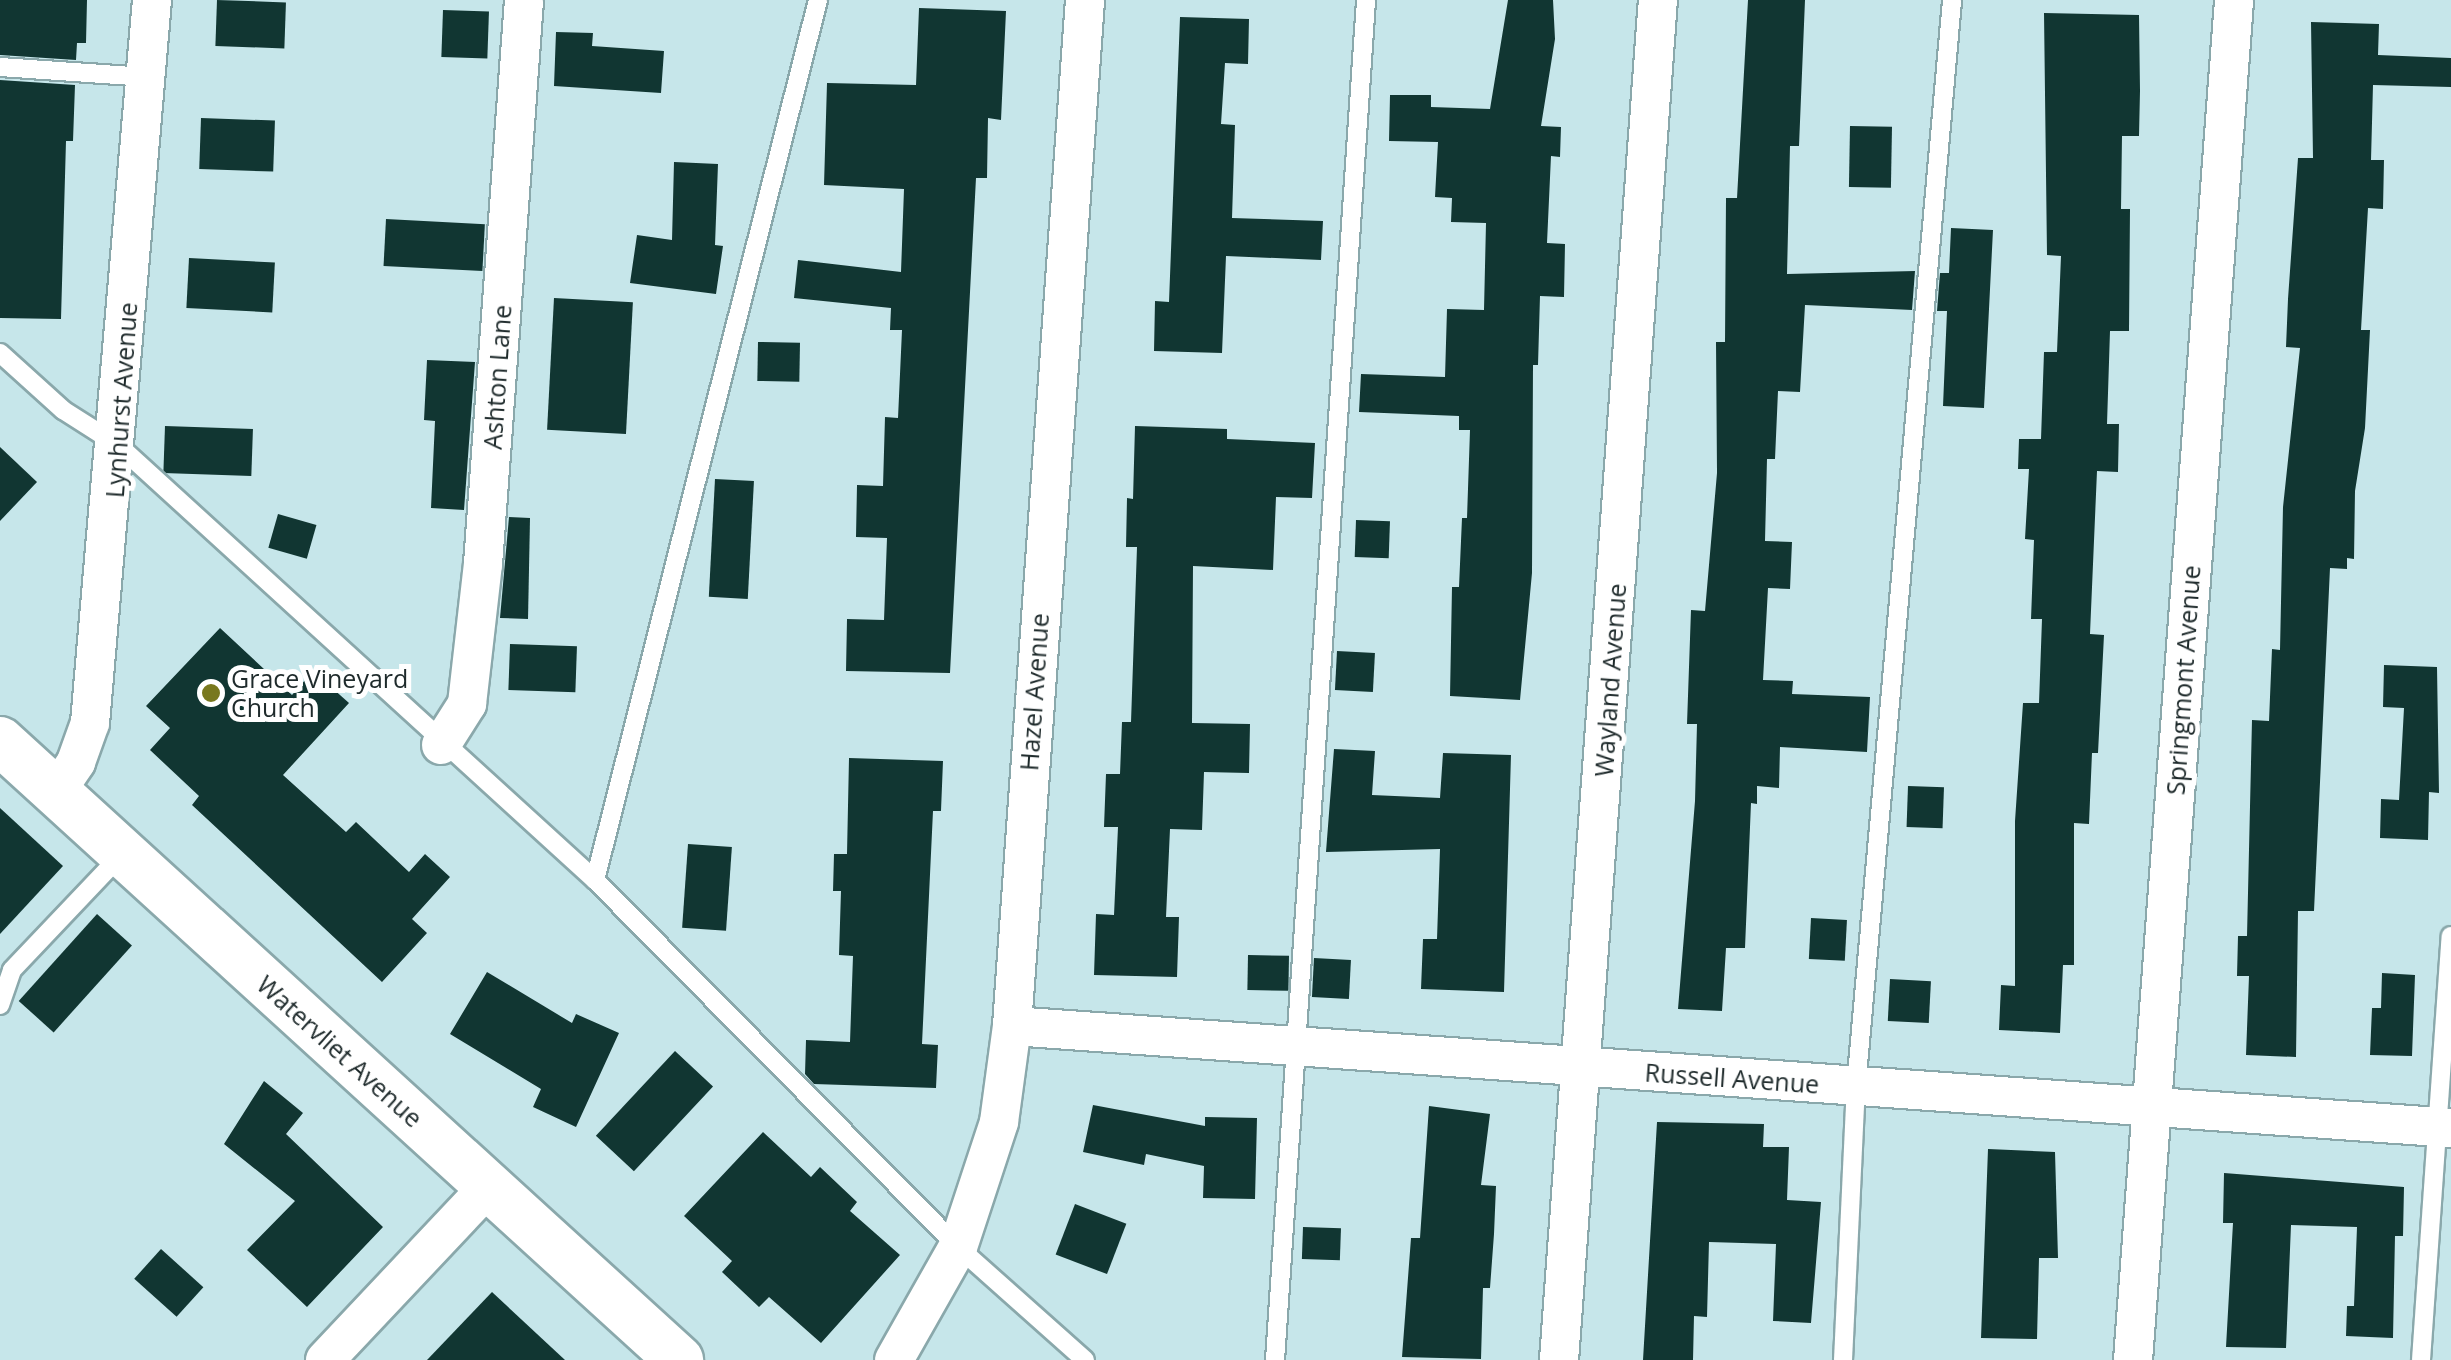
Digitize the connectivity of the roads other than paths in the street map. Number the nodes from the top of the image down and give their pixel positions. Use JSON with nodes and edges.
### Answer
{"nodes":[{"id":1,"x":152,"y":0,"type":"edge"},
{"id":2,"x":524,"y":0,"type":"edge"},
{"id":3,"x":818,"y":0,"type":"edge"},
{"id":4,"x":1086,"y":0,"type":"edge"},
{"id":5,"x":1366,"y":0,"type":"edge"},
{"id":6,"x":1658,"y":0,"type":"edge"},
{"id":7,"x":1952,"y":0,"type":"edge"},
{"id":8,"x":2234,"y":0,"type":"edge"},
{"id":9,"x":0,"y":67,"type":"edge"},
{"id":10,"x":147,"y":78,"type":"junction"},
{"id":11,"x":0,"y":353,"type":"edge"},
{"id":12,"x":118,"y":445,"type":"junction"},
{"id":13,"x":0,"y":741,"type":"edge"},
{"id":14,"x":441,"y":746,"type":"junction"},
{"id":15,"x":56,"y":792,"type":"junction"},
{"id":16,"x":123,"y":853,"type":"junction"},
{"id":17,"x":595,"y":880,"type":"junction"},
{"id":18,"x":2451,"y":936,"type":"edge"},
{"id":19,"x":0,"y":1005,"type":"edge"},
{"id":20,"x":1012,"y":1026,"type":"junction"},
{"id":21,"x":1292,"y":1045,"type":"junction"},
{"id":22,"x":1582,"y":1067,"type":"junction"},
{"id":23,"x":1856,"y":1087,"type":"junction"},
{"id":24,"x":2152,"y":1107,"type":"junction"},
{"id":25,"x":2444,"y":1127,"type":"edge"},
{"id":26,"x":488,"y":1186,"type":"junction"},
{"id":27,"x":958,"y":1246,"type":"junction"},
{"id":28,"x":324,"y":1360,"type":"edge"},
{"id":29,"x":679,"y":1360,"type":"edge"},
{"id":30,"x":894,"y":1360,"type":"edge"},
{"id":31,"x":1085,"y":1360,"type":"edge"},
{"id":32,"x":1275,"y":1360,"type":"edge"},
{"id":33,"x":1559,"y":1360,"type":"edge"},
{"id":34,"x":1842,"y":1360,"type":"edge"},
{"id":35,"x":2133,"y":1360,"type":"edge"},
{"id":36,"x":2420,"y":1360,"type":"edge"}],
"edges":[{"from":1,"to":10,"type":"street","name":"Lynhurst Avenue"},
{"from":2,"to":14,"type":"street","name":"Ashton Lane"},
{"from":3,"to":17,"type":"lane"},
{"from":4,"to":20,"type":"street","name":"Hazel Avenue"},
{"from":5,"to":21,"type":"lane"},
{"from":6,"to":22,"type":"street","name":"Wayland Avenue"},
{"from":7,"to":23,"type":"lane"},
{"from":8,"to":24,"type":"street","name":"Springmont Avenue"},
{"from":9,"to":10,"type":"lane"},
{"from":10,"to":12,"type":"street","name":"Lynhurst Avenue"},
{"from":11,"to":12,"type":"lane"},
{"from":12,"to":14,"type":"lane"},
{"from":12,"to":15,"type":"street","name":"Lynhurst Avenue"},
{"from":13,"to":15,"type":"street","name":"Watervliet Avenue"},
{"from":14,"to":17,"type":"lane"},
{"from":15,"to":16,"type":"street","name":"Watervliet Avenue"},
{"from":16,"to":19,"type":"lane"},
{"from":16,"to":26,"type":"street","name":"Watervliet Avenue"},
{"from":17,"to":27,"type":"lane"},
{"from":18,"to":25,"type":"lane"},
{"from":20,"to":21,"type":"street","name":"Russell Avenue"},
{"from":20,"to":27,"type":"street","name":"Hazel Avenue"},
{"from":21,"to":22,"type":"street","name":"Russell Avenue"},
{"from":21,"to":32,"type":"lane"},
{"from":22,"to":23,"type":"street","name":"Russell Avenue"},
{"from":22,"to":33,"type":"street","name":"Wayland Avenue"},
{"from":23,"to":24,"type":"street","name":"Russell Avenue"},
{"from":23,"to":34,"type":"lane"},
{"from":24,"to":25,"type":"street","name":"Russell Avenue"},
{"from":24,"to":35,"type":"street","name":"Springmont Avenue"},
{"from":25,"to":36,"type":"lane"},
{"from":26,"to":28,"type":"street"},
{"from":26,"to":29,"type":"street","name":"Watervliet Avenue"},
{"from":27,"to":30,"type":"street","name":"Hazel Avenue"},
{"from":27,"to":31,"type":"lane"}]}
